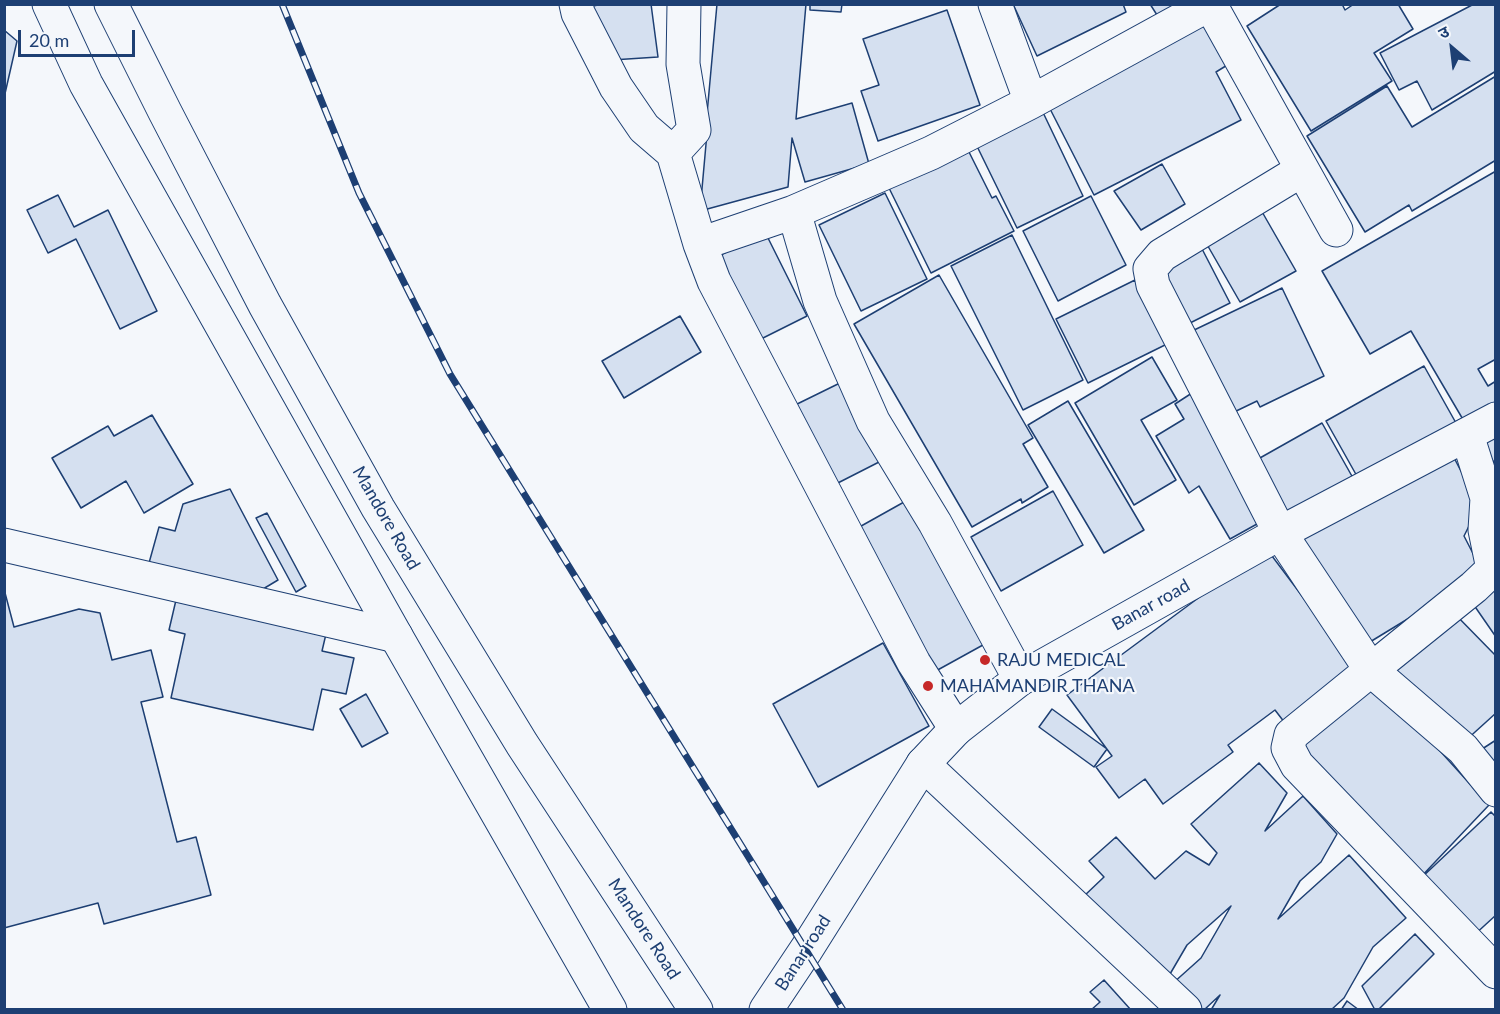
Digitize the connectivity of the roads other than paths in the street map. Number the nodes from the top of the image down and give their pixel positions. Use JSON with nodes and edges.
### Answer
{"nodes":[{"id":1,"x":49,"y":4,"type":"edge"},
{"id":2,"x":111,"y":4,"type":"edge"},
{"id":3,"x":576,"y":4,"type":"edge"},
{"id":4,"x":684,"y":4,"type":"edge"},
{"id":5,"x":995,"y":4,"type":"edge"},
{"id":6,"x":1031,"y":102,"type":"junction"},
{"id":7,"x":673,"y":153,"type":"junction"},
{"id":8,"x":1302,"y":170,"type":"junction"},
{"id":9,"x":794,"y":212,"type":"junction"},
{"id":10,"x":1336,"y":230,"type":"dead end"},
{"id":11,"x":700,"y":244,"type":"junction"},
{"id":12,"x":1496,"y":419,"type":"edge"},
{"id":13,"x":1467,"y":435,"type":"junction"},
{"id":14,"x":1280,"y":533,"type":"junction"},
{"id":15,"x":4,"y":545,"type":"edge"},
{"id":16,"x":396,"y":636,"type":"junction"},
{"id":17,"x":1371,"y":670,"type":"junction"},
{"id":18,"x":1020,"y":679,"type":"junction"},
{"id":19,"x":956,"y":729,"type":"junction"},
{"id":20,"x":923,"y":764,"type":"junction"},
{"id":21,"x":1496,"y":790,"type":"edge"},
{"id":22,"x":1496,"y":972,"type":"edge"},
{"id":23,"x":610,"y":1010,"type":"edge"},
{"id":24,"x":696,"y":1010,"type":"edge"},
{"id":25,"x":766,"y":1010,"type":"edge"},
{"id":26,"x":1185,"y":1010,"type":"edge"}],
"edges":[{"from":1,"to":16,"type":"main road"},
{"from":2,"to":24,"type":"main road","name":"Mandore Road"},
{"from":3,"to":7,"type":"main road"},
{"from":4,"to":7,"type":"main road"},
{"from":5,"to":6,"type":"main road"},
{"from":6,"to":8,"type":"main road"},
{"from":6,"to":9,"type":"main road"},
{"from":7,"to":11,"type":"main road"},
{"from":8,"to":10,"type":"main road"},
{"from":8,"to":14,"type":"main road"},
{"from":9,"to":11,"type":"main road"},
{"from":9,"to":18,"type":"main road"},
{"from":11,"to":19,"type":"main road"},
{"from":12,"to":13,"type":"main road","name":"Banar road"},
{"from":13,"to":14,"type":"main road","name":"Banar road"},
{"from":13,"to":17,"type":"main road"},
{"from":14,"to":17,"type":"main road"},
{"from":14,"to":18,"type":"main road","name":"Banar road"},
{"from":15,"to":16,"type":"main road"},
{"from":16,"to":23,"type":"main road"},
{"from":17,"to":21,"type":"main road"},
{"from":17,"to":22,"type":"main road"},
{"from":18,"to":19,"type":"main road","name":"Banar road"},
{"from":19,"to":20,"type":"main road","name":"Banar road"},
{"from":20,"to":25,"type":"main road","name":"Banar road"},
{"from":20,"to":26,"type":"main road"}]}
